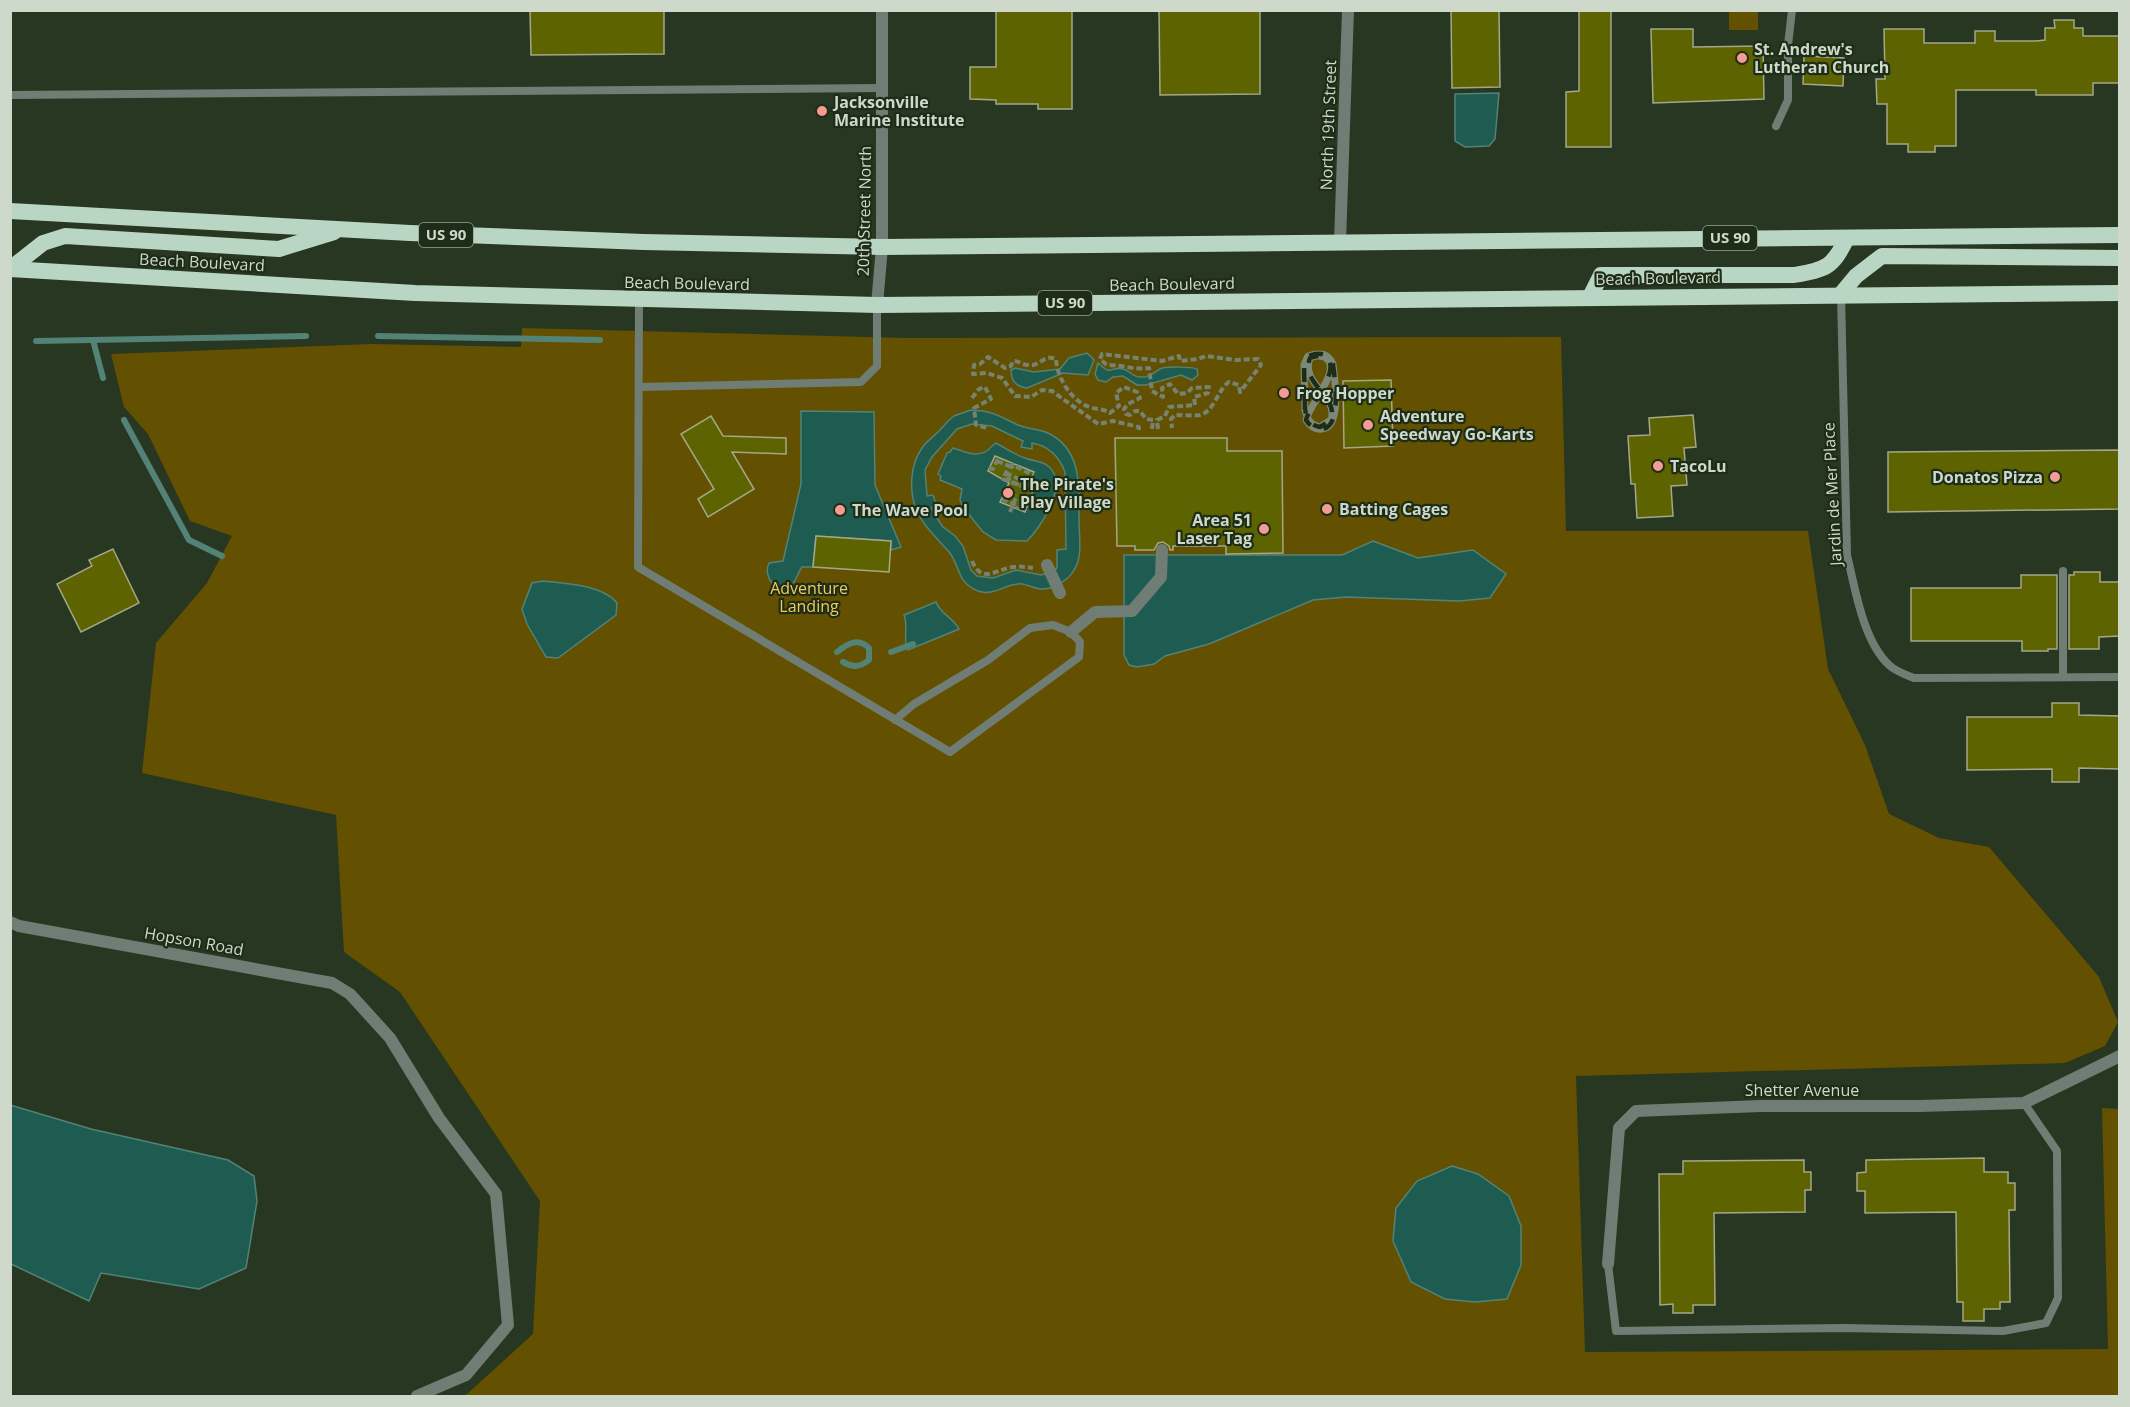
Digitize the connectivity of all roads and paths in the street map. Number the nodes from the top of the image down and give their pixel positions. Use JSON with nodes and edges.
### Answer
{"nodes":[{"id":1,"x":882,"y":10,"type":"edge"},
{"id":2,"x":1348,"y":10,"type":"edge"},
{"id":3,"x":1792,"y":10,"type":"edge"},
{"id":4,"x":882,"y":88,"type":"junction"},
{"id":5,"x":10,"y":95,"type":"edge"},
{"id":6,"x":1776,"y":126,"type":"dead end"},
{"id":7,"x":10,"y":211,"type":"edge"},
{"id":8,"x":344,"y":229,"type":"junction"},
{"id":9,"x":2120,"y":235,"type":"edge"},
{"id":10,"x":1847,"y":238,"type":"junction"},
{"id":11,"x":1340,"y":242,"type":"junction"},
{"id":12,"x":882,"y":247,"type":"junction"},
{"id":13,"x":2120,"y":258,"type":"edge"},
{"id":14,"x":10,"y":269,"type":"edge"},
{"id":15,"x":2120,"y":293,"type":"edge"},
{"id":16,"x":1841,"y":294,"type":"junction"},
{"id":17,"x":1590,"y":297,"type":"junction"},
{"id":18,"x":639,"y":300,"type":"junction"},
{"id":19,"x":877,"y":305,"type":"junction"},
{"id":20,"x":639,"y":387,"type":"junction"},
{"id":21,"x":972,"y":398,"type":"dead end"},
{"id":22,"x":987,"y":428,"type":"dead end"},
{"id":23,"x":1172,"y":428,"type":"dead end"},
{"id":24,"x":1152,"y":429,"type":"dead end"},
{"id":25,"x":1158,"y":429,"type":"dead end"},
{"id":26,"x":1139,"y":430,"type":"dead end"},
{"id":27,"x":1008,"y":466,"type":"junction"},
{"id":28,"x":989,"y":468,"type":"dead end"},
{"id":29,"x":1033,"y":475,"type":"dead end"},
{"id":30,"x":1021,"y":486,"type":"dead end"},
{"id":31,"x":1017,"y":495,"type":"dead end"},
{"id":32,"x":1002,"y":499,"type":"dead end"},
{"id":33,"x":1162,"y":550,"type":"dead end"},
{"id":34,"x":972,"y":561,"type":"dead end"},
{"id":35,"x":1045,"y":568,"type":"joint"},
{"id":36,"x":2063,"y":572,"type":"dead end"},
{"id":37,"x":1060,"y":593,"type":"dead end"},
{"id":38,"x":1071,"y":632,"type":"junction"},
{"id":39,"x":2063,"y":677,"type":"junction"},
{"id":40,"x":2120,"y":677,"type":"edge"},
{"id":41,"x":896,"y":720,"type":"junction"},
{"id":42,"x":10,"y":922,"type":"edge"},
{"id":43,"x":2120,"y":1056,"type":"edge"},
{"id":44,"x":2024,"y":1103,"type":"junction"},
{"id":45,"x":1608,"y":1264,"type":"joint"},
{"id":46,"x":417,"y":1396,"type":"edge"}],
"edges":[{"from":1,"to":4,"type":"street","name":"20th Street North"},
{"from":2,"to":11,"type":"street","name":"North 19th Street"},
{"from":3,"to":6,"type":"lane"},
{"from":4,"to":5,"type":"lane"},
{"from":4,"to":12,"type":"street","name":"20th Street North"},
{"from":7,"to":8,"type":"highway","number":"US 90"},
{"from":8,"to":12,"type":"highway","number":"US 90"},
{"from":8,"to":14,"type":"highway"},
{"from":9,"to":10,"type":"highway","number":"US 90"},
{"from":10,"to":11,"type":"highway","number":"US 90"},
{"from":10,"to":17,"type":"highway"},
{"from":11,"to":12,"type":"highway","number":"US 90"},
{"from":12,"to":19,"type":"street","name":"20th Street North"},
{"from":13,"to":16,"type":"highway"},
{"from":14,"to":18,"type":"highway","name":"Beach Boulevard","number":"US 90"},
{"from":15,"to":16,"type":"highway","name":"Beach Boulevard","number":"US 90"},
{"from":16,"to":17,"type":"highway","name":"Beach Boulevard","number":"US 90"},
{"from":16,"to":39,"type":"lane","name":"Jardin de Mer Place"},
{"from":17,"to":19,"type":"highway","name":"Beach Boulevard","number":"US 90"},
{"from":18,"to":19,"type":"highway","name":"Beach Boulevard","number":"US 90"},
{"from":18,"to":20,"type":"lane"},
{"from":19,"to":20,"type":"lane"},
{"from":20,"to":41,"type":"lane"},
{"from":21,"to":22,"type":"path"},
{"from":23,"to":25,"type":"path"},
{"from":24,"to":26,"type":"path"},
{"from":27,"to":28,"type":"path"},
{"from":27,"to":29,"type":"path"},
{"from":27,"to":30,"type":"path"},
{"from":31,"to":32,"type":"path"},
{"from":33,"to":38,"type":"street"},
{"from":34,"to":35,"type":"path"},
{"from":35,"to":37,"type":"street"},
{"from":36,"to":39,"type":"lane"},
{"from":38,"to":41,"type":"lane"},
{"from":38,"to":41,"type":"lane"},
{"from":39,"to":40,"type":"lane","name":"Jardin de Mer Place"},
{"from":42,"to":46,"type":"street","name":"Hopson Road"},
{"from":43,"to":44,"type":"street","name":"Shetter Avenue"},
{"from":44,"to":45,"type":"street","name":"Shetter Avenue"},
{"from":44,"to":45,"type":"lane"}]}
